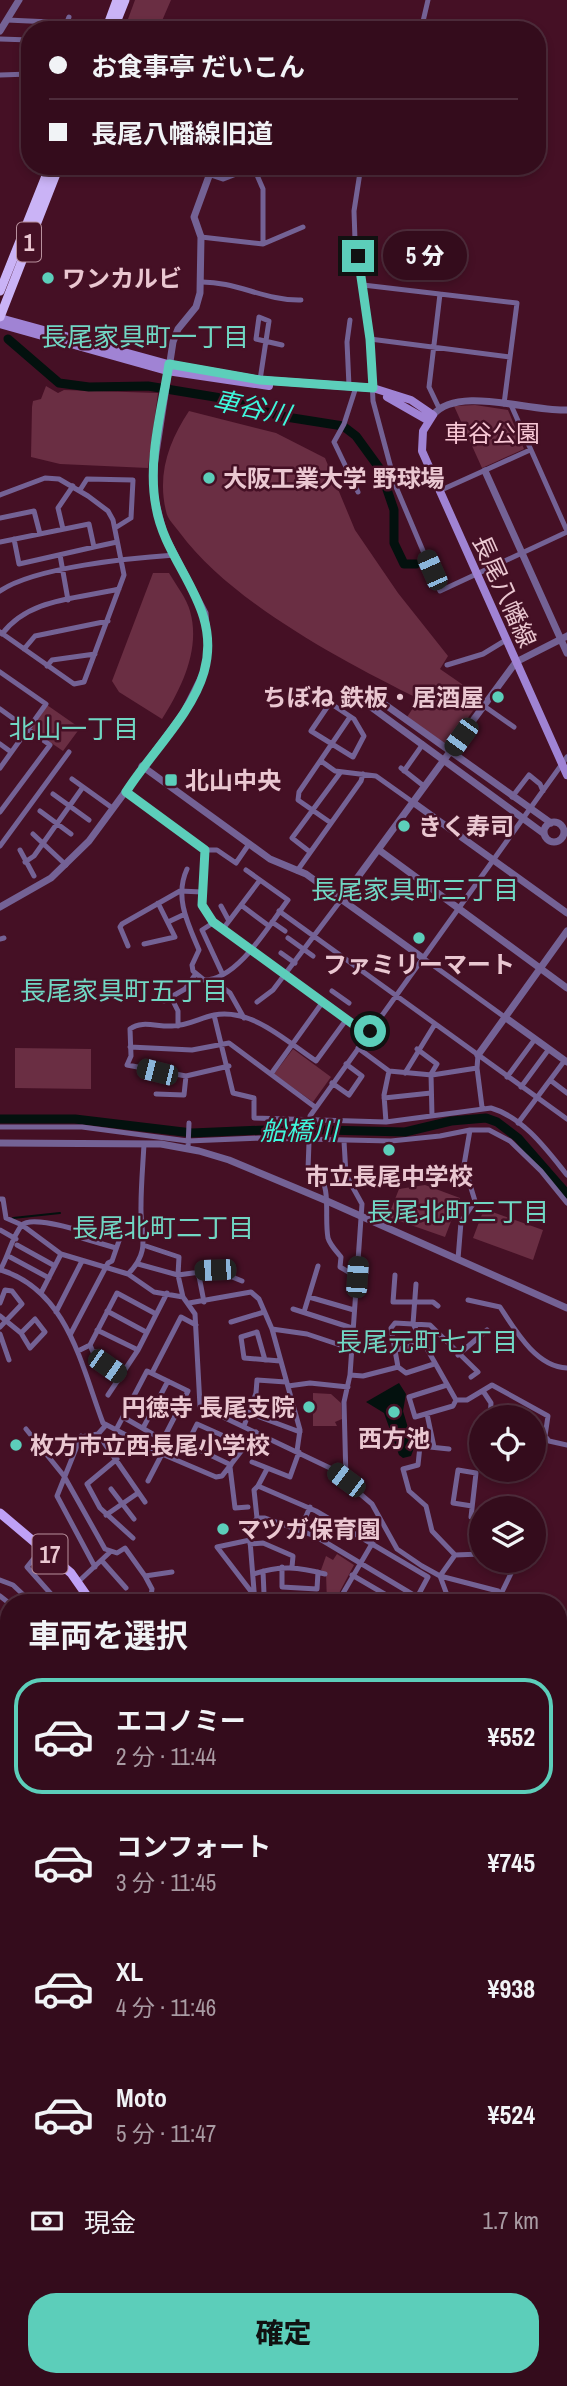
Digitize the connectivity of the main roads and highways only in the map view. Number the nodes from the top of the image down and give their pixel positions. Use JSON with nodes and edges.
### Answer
{"nodes":[{"id":1,"x":117,"y":0,"type":"edge"},
{"id":2,"x":125,"y":0,"type":"edge"},
{"id":3,"x":109,"y":21,"type":"edge"},
{"id":4,"x":117,"y":21,"type":"edge"},
{"id":5,"x":46,"y":175,"type":"edge"},
{"id":6,"x":56,"y":175,"type":"edge"},
{"id":7,"x":0,"y":291,"type":"edge"},
{"id":8,"x":0,"y":318,"type":"edge"},
{"id":9,"x":0,"y":324,"type":"edge"},
{"id":10,"x":168,"y":367,"type":"junction"},
{"id":11,"x":353,"y":388,"type":"junction"},
{"id":12,"x":565,"y":761,"type":"edge"},
{"id":13,"x":567,"y":775,"type":"edge"},
{"id":14,"x":0,"y":1513,"type":"edge"},
{"id":15,"x":86,"y":1594,"type":"edge"}],
"edges":[{"from":1,"to":3,"type":"highway"},
{"from":2,"to":4,"type":"highway"},
{"from":5,"to":7,"type":"highway","number":"1"},
{"from":6,"to":8,"type":"highway","number":"1"},
{"from":8,"to":10,"type":"main road"},
{"from":9,"to":10,"type":"main road"},
{"from":10,"to":11,"type":"main road"},
{"from":10,"to":11,"type":"main road"},
{"from":11,"to":12,"type":"main road","name":"長尾八幡線"},
{"from":12,"to":13,"type":"main road","name":"長尾八幡線"},
{"from":14,"to":15,"type":"main road","number":"17"}]}
